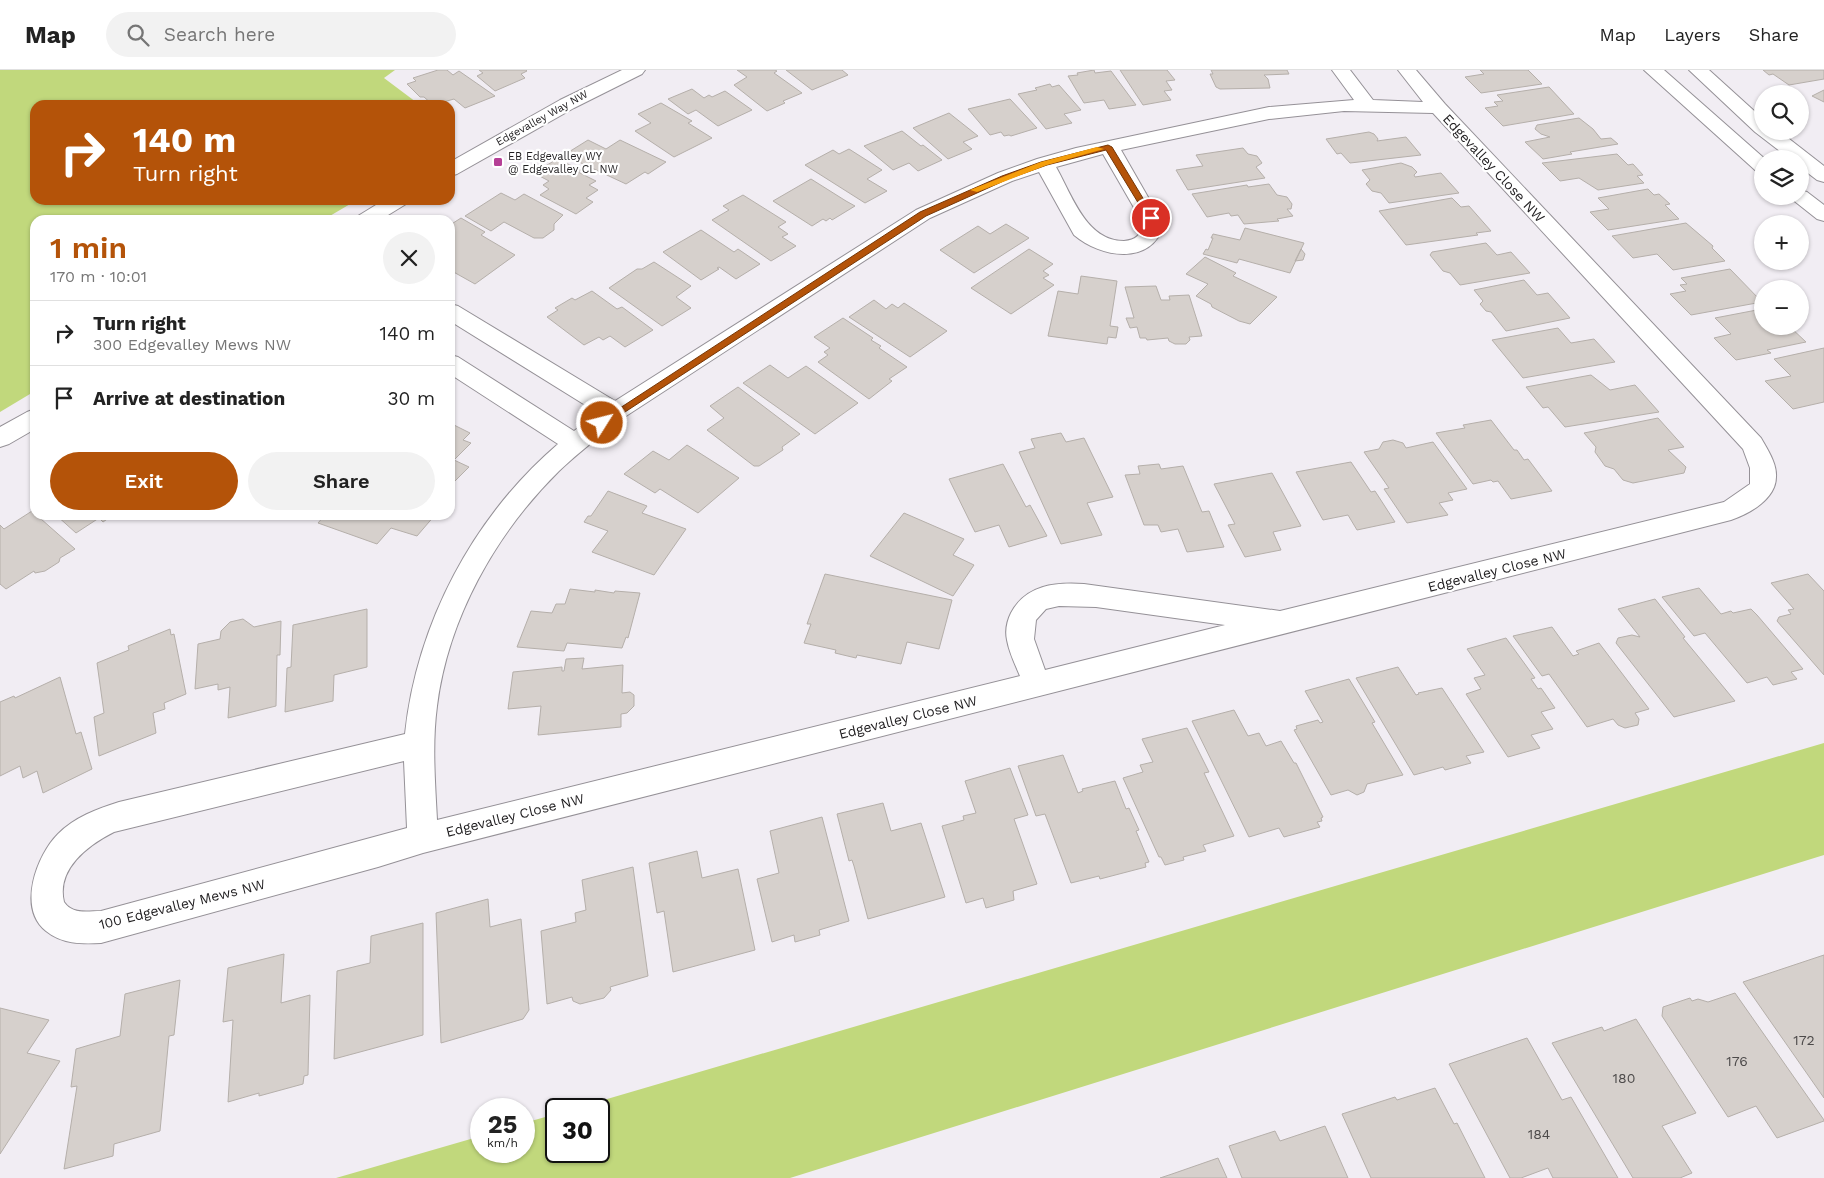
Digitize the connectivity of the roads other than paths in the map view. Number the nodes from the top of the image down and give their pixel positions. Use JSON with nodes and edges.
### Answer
{"nodes":[{"id":1,"x":636,"y":70,"type":"edge"},
{"id":2,"x":1341,"y":70,"type":"edge"},
{"id":3,"x":1407,"y":70,"type":"edge"},
{"id":4,"x":1653,"y":70,"type":"edge"},
{"id":5,"x":1698,"y":70,"type":"edge"},
{"id":6,"x":1367,"y":105,"type":"junction"},
{"id":7,"x":1438,"y":108,"type":"junction"},
{"id":8,"x":1754,"y":121,"type":"edge"},
{"id":9,"x":1778,"y":140,"type":"edge"},
{"id":10,"x":1108,"y":147,"type":"junction"},
{"id":11,"x":1754,"y":159,"type":"edge"},
{"id":12,"x":1044,"y":163,"type":"junction"},
{"id":13,"x":455,"y":167,"type":"edge"},
{"id":14,"x":1824,"y":176,"type":"edge"},
{"id":15,"x":1809,"y":203,"type":"edge"},
{"id":16,"x":391,"y":205,"type":"edge"},
{"id":17,"x":374,"y":215,"type":"edge"},
{"id":18,"x":1824,"y":215,"type":"edge"},
{"id":19,"x":455,"y":314,"type":"edge"},
{"id":20,"x":455,"y":366,"type":"edge"},
{"id":21,"x":615,"y":412,"type":"junction"},
{"id":22,"x":30,"y":421,"type":"edge"},
{"id":23,"x":0,"y":438,"type":"edge"},
{"id":24,"x":575,"y":443,"type":"junction"},
{"id":25,"x":1288,"y":622,"type":"junction"},
{"id":26,"x":1038,"y":684,"type":"junction"},
{"id":27,"x":419,"y":744,"type":"junction"},
{"id":28,"x":423,"y":838,"type":"junction"}],
"edges":[{"from":1,"to":13,"type":"street","name":"Edgevalley Way NW"},
{"from":2,"to":6,"type":"street"},
{"from":3,"to":7,"type":"street"},
{"from":4,"to":11,"type":"street"},
{"from":5,"to":8,"type":"street"},
{"from":6,"to":7,"type":"street","name":"Edgevalley Close NW"},
{"from":6,"to":10,"type":"street","name":"Edgevalley Close NW"},
{"from":7,"to":25,"type":"street","name":"Edgevalley Close NW"},
{"from":9,"to":14,"type":"street"},
{"from":10,"to":12,"type":"street","name":"Edgevalley Close NW"},
{"from":10,"to":12,"type":"street"},
{"from":12,"to":21,"type":"street","name":"Edgevalley Close NW"},
{"from":15,"to":18,"type":"street"},
{"from":16,"to":17,"type":"street"},
{"from":19,"to":21,"type":"street"},
{"from":20,"to":24,"type":"street"},
{"from":21,"to":24,"type":"street","name":"Edgevalley Close NW"},
{"from":22,"to":23,"type":"street"},
{"from":24,"to":27,"type":"street","name":"Edgevalley Close NW"},
{"from":25,"to":26,"type":"street","name":"Edgevalley Close NW"},
{"from":25,"to":26,"type":"street","name":"Edgevalley Close NW"},
{"from":26,"to":28,"type":"street","name":"Edgevalley Close NW"},
{"from":27,"to":28,"type":"street","name":"Edgevalley Close NW"},
{"from":27,"to":28,"type":"street","name":"100 Edgevalley Mews NW"}]}
